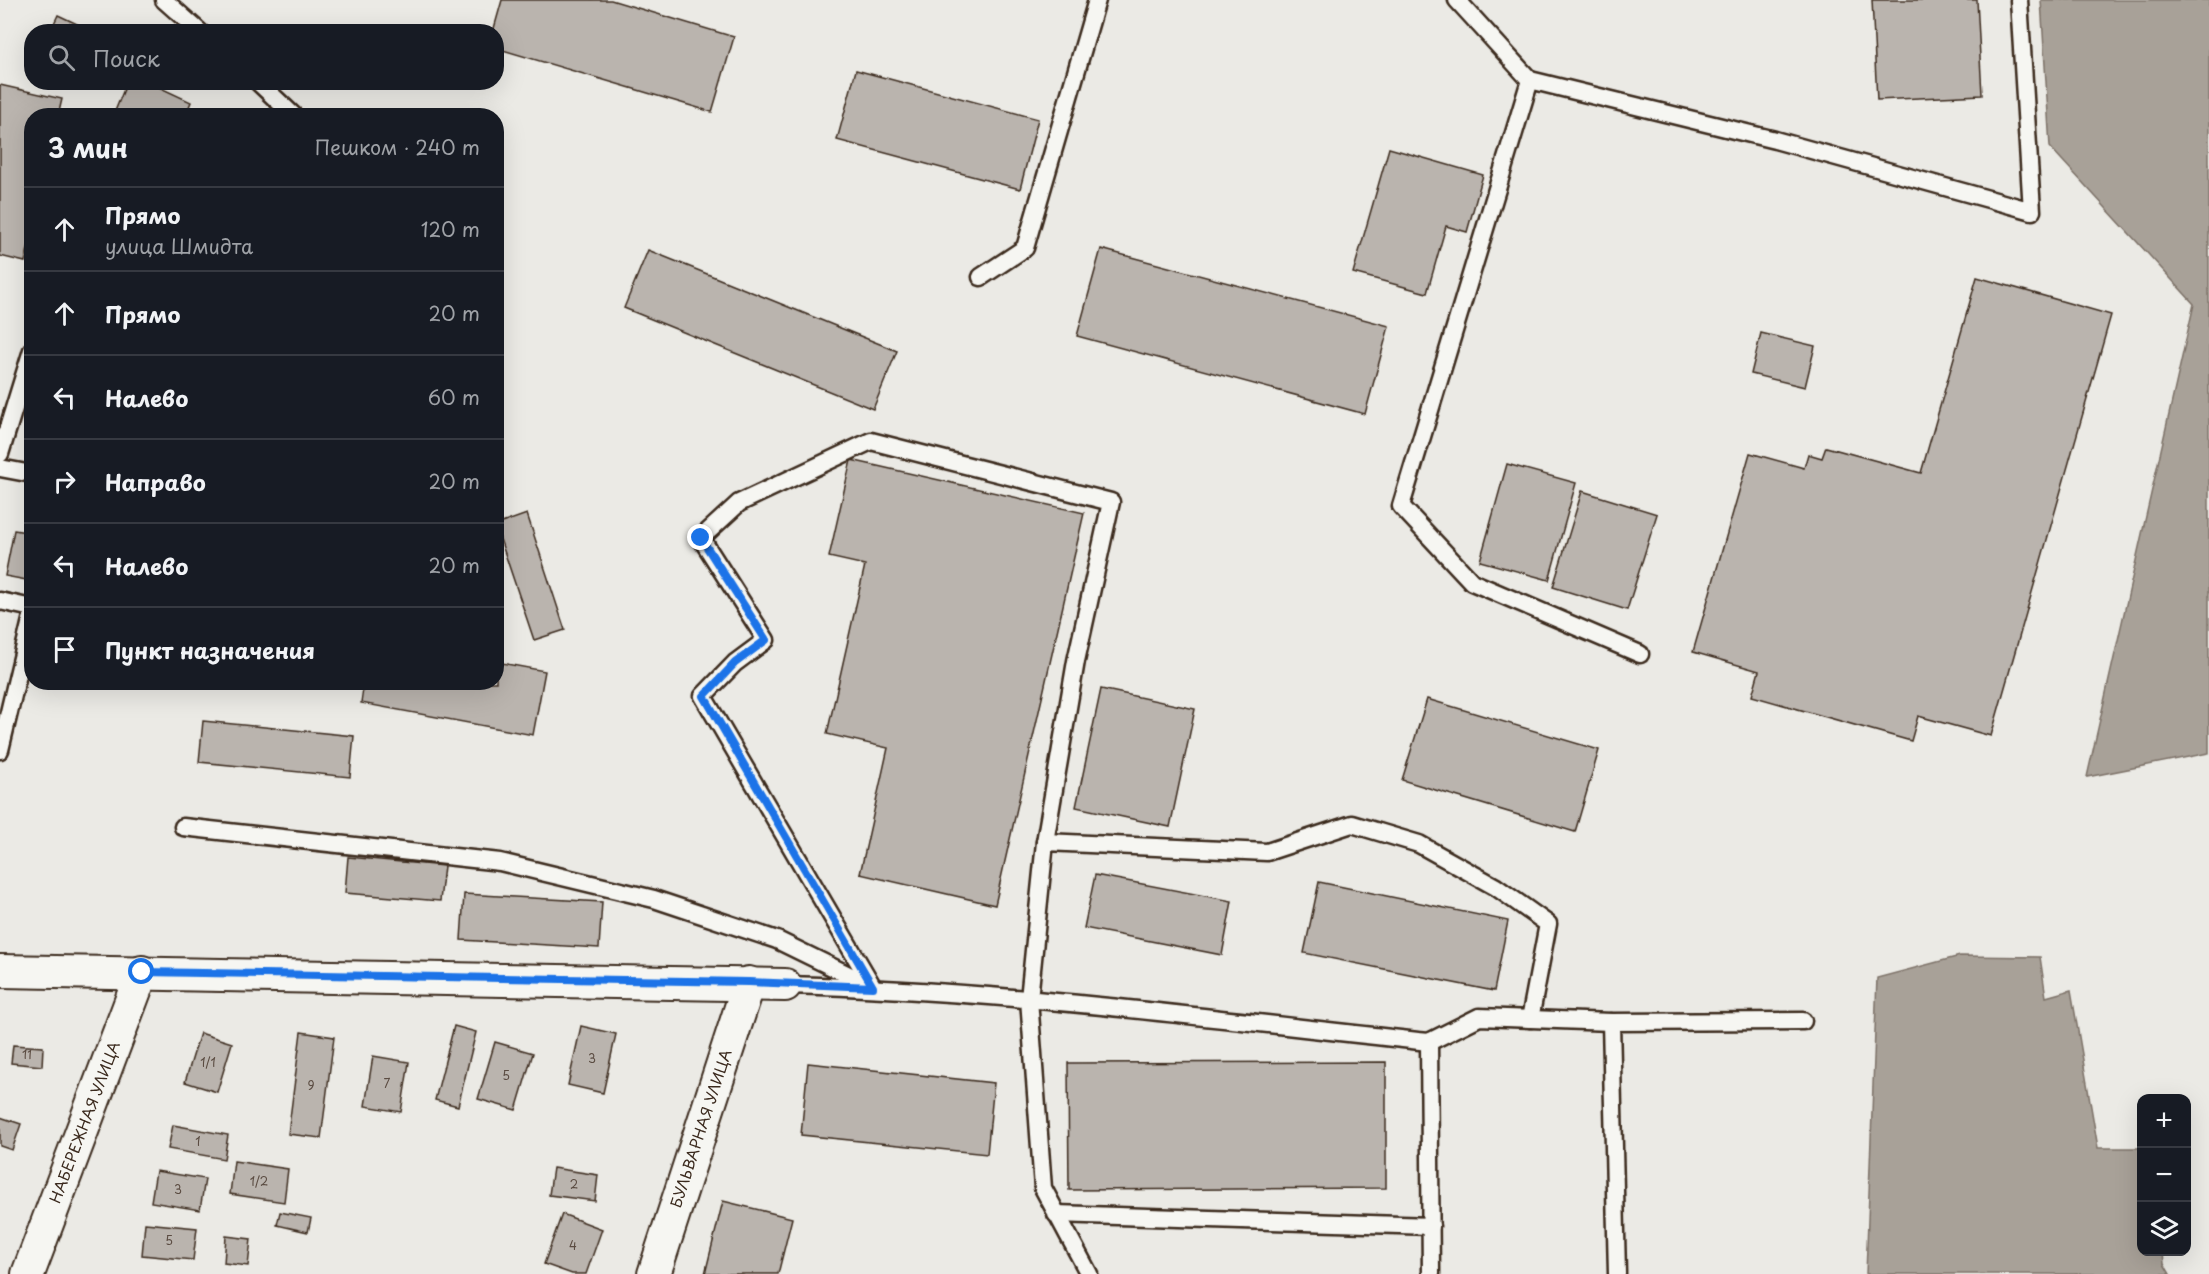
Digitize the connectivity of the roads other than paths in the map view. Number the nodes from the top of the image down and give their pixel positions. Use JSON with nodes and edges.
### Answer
{"nodes":[{"id":1,"x":164,"y":0,"type":"edge"},
{"id":2,"x":1097,"y":0,"type":"edge"},
{"id":3,"x":1457,"y":0,"type":"edge"},
{"id":4,"x":2019,"y":0,"type":"edge"},
{"id":5,"x":191,"y":24,"type":"edge"},
{"id":6,"x":1530,"y":80,"type":"junction"},
{"id":7,"x":266,"y":90,"type":"edge"},
{"id":8,"x":286,"y":108,"type":"edge"},
{"id":9,"x":981,"y":277,"type":"dead end"},
{"id":10,"x":24,"y":376,"type":"edge"},
{"id":11,"x":0,"y":454,"type":"edge"},
{"id":12,"x":0,"y":468,"type":"edge"},
{"id":13,"x":24,"y":472,"type":"edge"},
{"id":14,"x":0,"y":601,"type":"edge"},
{"id":15,"x":24,"y":606,"type":"edge"},
{"id":16,"x":24,"y":650,"type":"edge"},
{"id":17,"x":1640,"y":654,"type":"dead end"},
{"id":18,"x":0,"y":750,"type":"edge"},
{"id":19,"x":183,"y":827,"type":"dead end"},
{"id":20,"x":1044,"y":842,"type":"junction"},
{"id":21,"x":0,"y":971,"type":"edge"},
{"id":22,"x":142,"y":972,"type":"junction"},
{"id":23,"x":749,"y":982,"type":"junction"},
{"id":24,"x":785,"y":985,"type":"joint"},
{"id":25,"x":873,"y":987,"type":"junction"},
{"id":26,"x":1029,"y":999,"type":"junction"},
{"id":27,"x":1530,"y":1019,"type":"junction"},
{"id":28,"x":1803,"y":1021,"type":"dead end"},
{"id":29,"x":1611,"y":1022,"type":"junction"},
{"id":30,"x":1429,"y":1042,"type":"junction"},
{"id":31,"x":1056,"y":1214,"type":"junction"},
{"id":32,"x":1431,"y":1226,"type":"junction"},
{"id":33,"x":28,"y":1274,"type":"edge"},
{"id":34,"x":654,"y":1274,"type":"edge"},
{"id":35,"x":1089,"y":1274,"type":"edge"},
{"id":36,"x":1431,"y":1274,"type":"edge"},
{"id":37,"x":1617,"y":1274,"type":"edge"}],
"edges":[{"from":1,"to":5,"type":"lane"},
{"from":2,"to":9,"type":"lane"},
{"from":3,"to":6,"type":"lane"},
{"from":4,"to":6,"type":"lane"},
{"from":6,"to":17,"type":"lane"},
{"from":7,"to":8,"type":"lane"},
{"from":10,"to":11,"type":"lane"},
{"from":12,"to":13,"type":"lane"},
{"from":14,"to":15,"type":"lane"},
{"from":16,"to":18,"type":"lane"},
{"from":19,"to":25,"type":"lane"},
{"from":20,"to":25,"type":"lane"},
{"from":20,"to":26,"type":"lane"},
{"from":20,"to":27,"type":"lane"},
{"from":21,"to":22,"type":"street"},
{"from":22,"to":23,"type":"street"},
{"from":22,"to":33,"type":"street","name":"НАБЕРЕЖНАЯ УЛИЦА"},
{"from":23,"to":24,"type":"street"},
{"from":23,"to":34,"type":"street","name":"БУЛЬВАРНАЯ УЛИЦА"},
{"from":24,"to":25,"type":"lane"},
{"from":25,"to":26,"type":"lane"},
{"from":26,"to":30,"type":"lane"},
{"from":26,"to":31,"type":"lane"},
{"from":27,"to":29,"type":"lane"},
{"from":27,"to":30,"type":"lane"},
{"from":28,"to":29,"type":"lane"},
{"from":29,"to":37,"type":"lane"},
{"from":30,"to":32,"type":"lane"},
{"from":31,"to":32,"type":"lane"},
{"from":31,"to":35,"type":"lane"},
{"from":32,"to":36,"type":"lane"}]}
